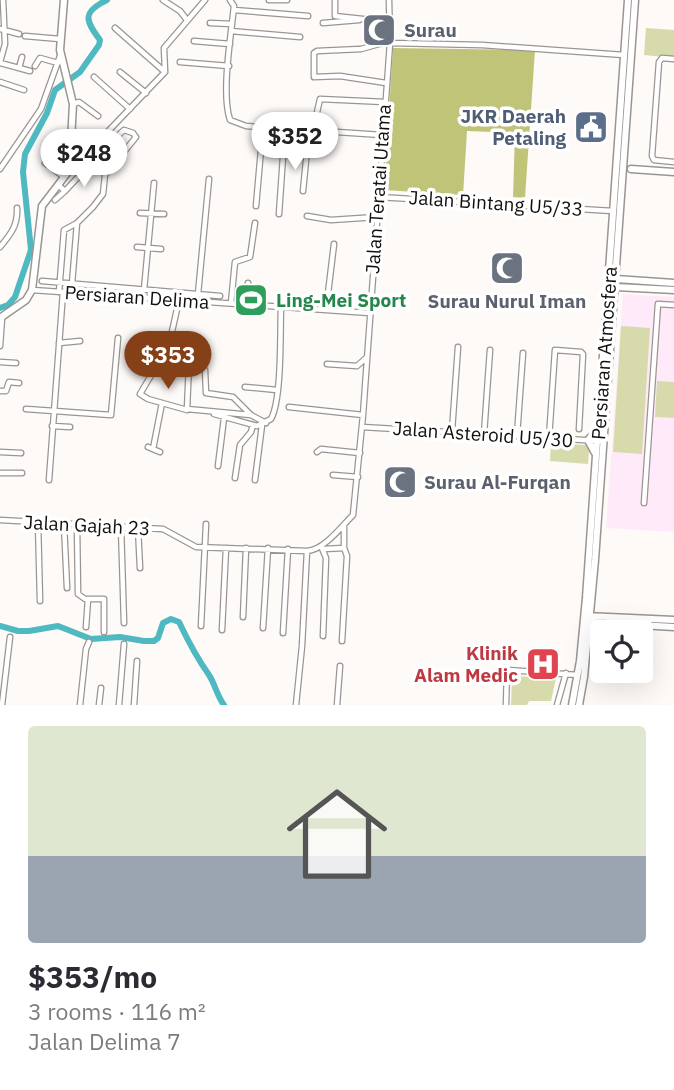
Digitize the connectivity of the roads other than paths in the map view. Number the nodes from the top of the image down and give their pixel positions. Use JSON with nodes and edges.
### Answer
{"nodes":[{"id":1,"x":3,"y":0,"type":"edge"},
{"id":2,"x":64,"y":0,"type":"edge"},
{"id":3,"x":163,"y":0,"type":"edge"},
{"id":4,"x":205,"y":0,"type":"edge"},
{"id":5,"x":230,"y":0,"type":"edge"},
{"id":6,"x":269,"y":0,"type":"edge"},
{"id":7,"x":277,"y":0,"type":"edge"},
{"id":8,"x":287,"y":0,"type":"edge"},
{"id":9,"x":335,"y":0,"type":"edge"},
{"id":10,"x":389,"y":0,"type":"edge"},
{"id":11,"x":628,"y":0,"type":"edge"},
{"id":12,"x":635,"y":0,"type":"edge"},
{"id":13,"x":234,"y":10,"type":"junction"},
{"id":14,"x":308,"y":16,"type":"dead end"},
{"id":15,"x":360,"y":19,"type":"junction"},
{"id":16,"x":187,"y":20,"type":"junction"},
{"id":17,"x":390,"y":22,"type":"junction"},
{"id":18,"x":210,"y":23,"type":"dead end"},
{"id":19,"x":323,"y":23,"type":"dead end"},
{"id":20,"x":232,"y":24,"type":"junction"},
{"id":21,"x":115,"y":28,"type":"dead end"},
{"id":22,"x":3,"y":30,"type":"edge"},
{"id":23,"x":231,"y":31,"type":"junction"},
{"id":24,"x":300,"y":37,"type":"dead end"},
{"id":25,"x":60,"y":39,"type":"junction"},
{"id":26,"x":194,"y":41,"type":"dead end"},
{"id":27,"x":390,"y":42,"type":"junction"},
{"id":28,"x":230,"y":44,"type":"junction"},
{"id":29,"x":625,"y":55,"type":"junction"},
{"id":30,"x":59,"y":56,"type":"junction"},
{"id":31,"x":22,"y":57,"type":"dead end"},
{"id":32,"x":674,"y":59,"type":"edge"},
{"id":33,"x":180,"y":62,"type":"dead end"},
{"id":34,"x":0,"y":63,"type":"edge"},
{"id":35,"x":35,"y":65,"type":"dead end"},
{"id":36,"x":229,"y":66,"type":"junction"},
{"id":37,"x":19,"y":68,"type":"junction"},
{"id":38,"x":30,"y":71,"type":"dead end"},
{"id":39,"x":120,"y":72,"type":"dead end"},
{"id":40,"x":165,"y":72,"type":"junction"},
{"id":41,"x":94,"y":77,"type":"dead end"},
{"id":42,"x":0,"y":82,"type":"edge"},
{"id":43,"x":386,"y":83,"type":"junction"},
{"id":44,"x":24,"y":90,"type":"dead end"},
{"id":45,"x":146,"y":93,"type":"junction"},
{"id":46,"x":385,"y":102,"type":"junction"},
{"id":47,"x":73,"y":104,"type":"junction"},
{"id":48,"x":131,"y":110,"type":"junction"},
{"id":49,"x":98,"y":116,"type":"dead end"},
{"id":50,"x":263,"y":127,"type":"junction"},
{"id":51,"x":285,"y":128,"type":"junction"},
{"id":52,"x":311,"y":130,"type":"junction"},
{"id":53,"x":623,"y":131,"type":"junction"},
{"id":54,"x":382,"y":135,"type":"junction"},
{"id":55,"x":106,"y":136,"type":"junction"},
{"id":56,"x":112,"y":141,"type":"junction"},
{"id":57,"x":51,"y":142,"type":"dead end"},
{"id":58,"x":72,"y":144,"type":"junction"},
{"id":59,"x":624,"y":160,"type":"junction"},
{"id":60,"x":674,"y":162,"type":"edge"},
{"id":61,"x":45,"y":163,"type":"dead end"},
{"id":62,"x":0,"y":169,"type":"edge"},
{"id":63,"x":631,"y":169,"type":"junction"},
{"id":64,"x":674,"y":172,"type":"edge"},
{"id":65,"x":66,"y":174,"type":"junction"},
{"id":66,"x":623,"y":178,"type":"junction"},
{"id":67,"x":209,"y":179,"type":"dead end"},
{"id":68,"x":154,"y":183,"type":"dead end"},
{"id":69,"x":57,"y":184,"type":"junction"},
{"id":70,"x":65,"y":191,"type":"junction"},
{"id":71,"x":303,"y":191,"type":"dead end"},
{"id":72,"x":378,"y":197,"type":"junction"},
{"id":73,"x":55,"y":201,"type":"dead end"},
{"id":74,"x":256,"y":206,"type":"dead end"},
{"id":75,"x":17,"y":208,"type":"dead end"},
{"id":76,"x":613,"y":211,"type":"junction"},
{"id":77,"x":140,"y":213,"type":"dead end"},
{"id":78,"x":151,"y":214,"type":"junction"},
{"id":79,"x":164,"y":214,"type":"dead end"},
{"id":80,"x":279,"y":214,"type":"dead end"},
{"id":81,"x":307,"y":216,"type":"dead end"},
{"id":82,"x":377,"y":217,"type":"junction"},
{"id":83,"x":77,"y":223,"type":"junction"},
{"id":84,"x":256,"y":223,"type":"dead end"},
{"id":85,"x":619,"y":243,"type":"junction"},
{"id":86,"x":334,"y":244,"type":"dead end"},
{"id":87,"x":0,"y":247,"type":"edge"},
{"id":88,"x":137,"y":247,"type":"dead end"},
{"id":89,"x":148,"y":248,"type":"junction"},
{"id":90,"x":161,"y":249,"type":"dead end"},
{"id":91,"x":612,"y":251,"type":"junction"},
{"id":92,"x":42,"y":281,"type":"dead end"},
{"id":93,"x":60,"y":283,"type":"junction"},
{"id":94,"x":248,"y":283,"type":"dead end"},
{"id":95,"x":615,"y":283,"type":"junction"},
{"id":96,"x":674,"y":283,"type":"edge"},
{"id":97,"x":72,"y":284,"type":"junction"},
{"id":98,"x":32,"y":290,"type":"junction"},
{"id":99,"x":144,"y":290,"type":"junction"},
{"id":100,"x":674,"y":290,"type":"edge"},
{"id":101,"x":61,"y":292,"type":"junction"},
{"id":102,"x":198,"y":294,"type":"junction"},
{"id":103,"x":220,"y":296,"type":"dead end"},
{"id":104,"x":179,"y":300,"type":"junction"},
{"id":105,"x":231,"y":303,"type":"junction"},
{"id":106,"x":244,"y":304,"type":"junction"},
{"id":107,"x":674,"y":305,"type":"edge"},
{"id":108,"x":281,"y":307,"type":"junction"},
{"id":109,"x":326,"y":310,"type":"junction"},
{"id":110,"x":370,"y":313,"type":"junction"},
{"id":111,"x":1,"y":317,"type":"edge"},
{"id":112,"x":606,"y":319,"type":"junction"},
{"id":113,"x":118,"y":338,"type":"dead end"},
{"id":114,"x":80,"y":341,"type":"dead end"},
{"id":115,"x":59,"y":342,"type":"junction"},
{"id":116,"x":0,"y":346,"type":"edge"},
{"id":117,"x":458,"y":347,"type":"dead end"},
{"id":118,"x":490,"y":350,"type":"dead end"},
{"id":119,"x":523,"y":353,"type":"dead end"},
{"id":120,"x":367,"y":358,"type":"junction"},
{"id":121,"x":0,"y":362,"type":"edge"},
{"id":122,"x":16,"y":363,"type":"dead end"},
{"id":123,"x":327,"y":364,"type":"dead end"},
{"id":124,"x":19,"y":383,"type":"dead end"},
{"id":125,"x":245,"y":387,"type":"dead end"},
{"id":126,"x":277,"y":390,"type":"junction"},
{"id":127,"x":0,"y":391,"type":"edge"},
{"id":128,"x":162,"y":403,"type":"junction"},
{"id":129,"x":289,"y":407,"type":"dead end"},
{"id":130,"x":26,"y":409,"type":"dead end"},
{"id":131,"x":187,"y":410,"type":"junction"},
{"id":132,"x":54,"y":411,"type":"junction"},
{"id":133,"x":209,"y":412,"type":"junction"},
{"id":134,"x":251,"y":415,"type":"junction"},
{"id":135,"x":363,"y":415,"type":"junction"},
{"id":136,"x":224,"y":418,"type":"junction"},
{"id":137,"x":264,"y":424,"type":"junction"},
{"id":138,"x":253,"y":425,"type":"junction"},
{"id":139,"x":52,"y":426,"type":"junction"},
{"id":140,"x":70,"y":427,"type":"dead end"},
{"id":141,"x":362,"y":427,"type":"junction"},
{"id":142,"x":599,"y":428,"type":"junction"},
{"id":143,"x":579,"y":429,"type":"dead end"},
{"id":144,"x":452,"y":431,"type":"junction"},
{"id":145,"x":484,"y":433,"type":"junction"},
{"id":146,"x":516,"y":436,"type":"junction"},
{"id":147,"x":549,"y":438,"type":"junction"},
{"id":148,"x":588,"y":440,"type":"junction"},
{"id":149,"x":601,"y":441,"type":"junction"},
{"id":150,"x":0,"y":452,"type":"edge"},
{"id":151,"x":160,"y":452,"type":"dead end"},
{"id":152,"x":317,"y":452,"type":"dead end"},
{"id":153,"x":21,"y":453,"type":"dead end"},
{"id":154,"x":360,"y":453,"type":"junction"},
{"id":155,"x":596,"y":458,"type":"junction"},
{"id":156,"x":218,"y":466,"type":"dead end"},
{"id":157,"x":0,"y":473,"type":"edge"},
{"id":158,"x":22,"y":473,"type":"dead end"},
{"id":159,"x":333,"y":475,"type":"dead end"},
{"id":160,"x":358,"y":477,"type":"junction"},
{"id":161,"x":235,"y":478,"type":"dead end"},
{"id":162,"x":49,"y":480,"type":"dead end"},
{"id":163,"x":254,"y":480,"type":"dead end"},
{"id":164,"x":644,"y":503,"type":"dead end"},
{"id":165,"x":356,"y":504,"type":"joint"},
{"id":166,"x":0,"y":520,"type":"edge"},
{"id":167,"x":38,"y":522,"type":"junction"},
{"id":168,"x":64,"y":524,"type":"junction"},
{"id":169,"x":206,"y":524,"type":"dead end"},
{"id":170,"x":344,"y":524,"type":"junction"},
{"id":171,"x":77,"y":525,"type":"junction"},
{"id":172,"x":121,"y":527,"type":"junction"},
{"id":173,"x":138,"y":527,"type":"junction"},
{"id":174,"x":322,"y":547,"type":"junction"},
{"id":175,"x":205,"y":548,"type":"junction"},
{"id":176,"x":226,"y":548,"type":"junction"},
{"id":177,"x":246,"y":548,"type":"junction"},
{"id":178,"x":268,"y":548,"type":"junction"},
{"id":179,"x":344,"y":548,"type":"junction"},
{"id":180,"x":288,"y":550,"type":"junction"},
{"id":181,"x":307,"y":551,"type":"junction"},
{"id":182,"x":140,"y":568,"type":"dead end"},
{"id":183,"x":67,"y":588,"type":"dead end"},
{"id":184,"x":592,"y":597,"type":"junction"},
{"id":185,"x":88,"y":599,"type":"junction"},
{"id":186,"x":40,"y":601,"type":"dead end"},
{"id":187,"x":243,"y":617,"type":"dead end"},
{"id":188,"x":587,"y":619,"type":"junction"},
{"id":189,"x":612,"y":620,"type":"joint"},
{"id":190,"x":653,"y":620,"type":"edge"},
{"id":191,"x":674,"y":620,"type":"edge"},
{"id":192,"x":124,"y":623,"type":"dead end"},
{"id":193,"x":653,"y":625,"type":"edge"},
{"id":194,"x":201,"y":626,"type":"dead end"},
{"id":195,"x":86,"y":627,"type":"dead end"},
{"id":196,"x":674,"y":627,"type":"edge"},
{"id":197,"x":263,"y":628,"type":"dead end"},
{"id":198,"x":222,"y":630,"type":"dead end"},
{"id":199,"x":104,"y":632,"type":"dead end"},
{"id":200,"x":283,"y":633,"type":"dead end"},
{"id":201,"x":323,"y":636,"type":"dead end"},
{"id":202,"x":10,"y":637,"type":"dead end"},
{"id":203,"x":590,"y":639,"type":"edge"},
{"id":204,"x":342,"y":641,"type":"dead end"},
{"id":205,"x":89,"y":642,"type":"dead end"},
{"id":206,"x":587,"y":642,"type":"junction"},
{"id":207,"x":124,"y":644,"type":"dead end"},
{"id":208,"x":137,"y":662,"type":"dead end"},
{"id":209,"x":340,"y":666,"type":"dead end"},
{"id":210,"x":566,"y":673,"type":"junction"},
{"id":211,"x":579,"y":675,"type":"junction"},
{"id":212,"x":101,"y":688,"type":"dead end"},
{"id":213,"x":2,"y":705,"type":"edge"},
{"id":214,"x":80,"y":705,"type":"edge"},
{"id":215,"x":99,"y":705,"type":"edge"},
{"id":216,"x":119,"y":705,"type":"edge"},
{"id":217,"x":134,"y":705,"type":"edge"},
{"id":218,"x":296,"y":705,"type":"edge"},
{"id":219,"x":337,"y":705,"type":"edge"},
{"id":220,"x":506,"y":705,"type":"edge"},
{"id":221,"x":557,"y":705,"type":"edge"},
{"id":222,"x":572,"y":705,"type":"edge"},
{"id":223,"x":579,"y":705,"type":"edge"}],
"edges":[{"from":1,"to":22,"type":"street"},
{"from":2,"to":25,"type":"street"},
{"from":3,"to":16,"type":"street"},
{"from":4,"to":16,"type":"street"},
{"from":5,"to":13,"type":"street"},
{"from":6,"to":7,"type":"street"},
{"from":7,"to":8,"type":"street"},
{"from":9,"to":15,"type":"street"},
{"from":10,"to":17,"type":"street","name":"Jalan Teratai Utama"},
{"from":11,"to":29,"type":"street","name":"Persiaran Atmosfera"},
{"from":12,"to":53,"type":"street","name":"Persiaran Atmosfera"},
{"from":13,"to":14,"type":"street"},
{"from":13,"to":20,"type":"street"},
{"from":15,"to":17,"type":"street"},
{"from":15,"to":19,"type":"street"},
{"from":16,"to":40,"type":"street"},
{"from":17,"to":27,"type":"street","name":"Jalan Teratai Utama"},
{"from":18,"to":20,"type":"street"},
{"from":20,"to":23,"type":"street"},
{"from":21,"to":40,"type":"street"},
{"from":22,"to":25,"type":"street"},
{"from":22,"to":34,"type":"street"},
{"from":23,"to":24,"type":"street"},
{"from":23,"to":28,"type":"street"},
{"from":25,"to":30,"type":"street"},
{"from":26,"to":28,"type":"street"},
{"from":27,"to":29,"type":"street"},
{"from":27,"to":43,"type":"street","name":"Jalan Teratai Utama"},
{"from":27,"to":43,"type":"street"},
{"from":28,"to":36,"type":"street"},
{"from":29,"to":53,"type":"street","name":"Persiaran Atmosfera"},
{"from":30,"to":35,"type":"street"},
{"from":30,"to":47,"type":"street"},
{"from":30,"to":62,"type":"street"},
{"from":31,"to":37,"type":"street"},
{"from":32,"to":60,"type":"street"},
{"from":33,"to":36,"type":"street"},
{"from":34,"to":37,"type":"street"},
{"from":36,"to":50,"type":"street"},
{"from":37,"to":38,"type":"street"},
{"from":39,"to":45,"type":"street"},
{"from":40,"to":45,"type":"street"},
{"from":41,"to":48,"type":"street"},
{"from":42,"to":44,"type":"street"},
{"from":43,"to":46,"type":"street","name":"Jalan Teratai Utama"},
{"from":45,"to":48,"type":"street"},
{"from":46,"to":52,"type":"street"},
{"from":46,"to":54,"type":"street","name":"Jalan Teratai Utama"},
{"from":47,"to":49,"type":"street"},
{"from":47,"to":58,"type":"street"},
{"from":48,"to":55,"type":"street"},
{"from":50,"to":51,"type":"street"},
{"from":50,"to":74,"type":"street"},
{"from":51,"to":52,"type":"street"},
{"from":51,"to":80,"type":"street"},
{"from":52,"to":54,"type":"street"},
{"from":52,"to":71,"type":"street"},
{"from":53,"to":59,"type":"street","name":"Persiaran Atmosfera"},
{"from":53,"to":76,"type":"street","name":"Persiaran Atmosfera"},
{"from":54,"to":72,"type":"street","name":"Jalan Teratai Utama"},
{"from":55,"to":56,"type":"street"},
{"from":55,"to":65,"type":"street"},
{"from":56,"to":70,"type":"street"},
{"from":56,"to":83,"type":"street"},
{"from":57,"to":58,"type":"street"},
{"from":58,"to":65,"type":"street"},
{"from":59,"to":63,"type":"street"},
{"from":59,"to":66,"type":"street","name":"Persiaran Atmosfera"},
{"from":61,"to":65,"type":"street"},
{"from":63,"to":64,"type":"street"},
{"from":63,"to":66,"type":"street"},
{"from":65,"to":69,"type":"street"},
{"from":66,"to":85,"type":"street","name":"Persiaran Atmosfera"},
{"from":67,"to":102,"type":"street"},
{"from":68,"to":78,"type":"street"},
{"from":69,"to":70,"type":"street"},
{"from":69,"to":98,"type":"street"},
{"from":70,"to":73,"type":"street"},
{"from":72,"to":76,"type":"street","name":"Jalan Bintang U5/33"},
{"from":72,"to":82,"type":"street","name":"Jalan Teratai Utama"},
{"from":75,"to":87,"type":"street"},
{"from":76,"to":85,"type":"street"},
{"from":76,"to":91,"type":"street","name":"Persiaran Atmosfera"},
{"from":77,"to":78,"type":"street"},
{"from":78,"to":79,"type":"street"},
{"from":78,"to":89,"type":"street"},
{"from":81,"to":82,"type":"street"},
{"from":82,"to":110,"type":"street","name":"Jalan Teratai Utama"},
{"from":83,"to":93,"type":"street"},
{"from":83,"to":97,"type":"street"},
{"from":84,"to":105,"type":"street"},
{"from":85,"to":95,"type":"street","name":"Persiaran Atmosfera"},
{"from":86,"to":109,"type":"street"},
{"from":88,"to":89,"type":"street"},
{"from":89,"to":90,"type":"street"},
{"from":89,"to":99,"type":"street"},
{"from":91,"to":95,"type":"street"},
{"from":91,"to":112,"type":"street","name":"Persiaran Atmosfera"},
{"from":92,"to":93,"type":"street"},
{"from":93,"to":97,"type":"street"},
{"from":93,"to":101,"type":"street"},
{"from":94,"to":106,"type":"street"},
{"from":95,"to":96,"type":"street"},
{"from":95,"to":100,"type":"street"},
{"from":95,"to":112,"type":"street"},
{"from":95,"to":149,"type":"street","name":"Persiaran Atmosfera"},
{"from":97,"to":99,"type":"street"},
{"from":98,"to":101,"type":"street","name":"Persiaran Delima"},
{"from":98,"to":111,"type":"street"},
{"from":99,"to":102,"type":"street"},
{"from":101,"to":104,"type":"street","name":"Persiaran Delima"},
{"from":101,"to":115,"type":"street"},
{"from":102,"to":103,"type":"street"},
{"from":104,"to":105,"type":"street","name":"Persiaran Delima"},
{"from":104,"to":128,"type":"street"},
{"from":105,"to":106,"type":"street","name":"Persiaran Delima"},
{"from":106,"to":108,"type":"street","name":"Persiaran Delima"},
{"from":107,"to":164,"type":"street"},
{"from":108,"to":109,"type":"street","name":"Persiaran Delima"},
{"from":108,"to":126,"type":"street"},
{"from":109,"to":110,"type":"street","name":"Persiaran Delima"},
{"from":110,"to":120,"type":"street","name":"Jalan Teratai Utama"},
{"from":111,"to":116,"type":"street"},
{"from":112,"to":142,"type":"street","name":"Persiaran Atmosfera"},
{"from":113,"to":132,"type":"street"},
{"from":114,"to":115,"type":"street"},
{"from":115,"to":132,"type":"street"},
{"from":117,"to":144,"type":"street"},
{"from":118,"to":145,"type":"street"},
{"from":119,"to":146,"type":"street"},
{"from":120,"to":123,"type":"street"},
{"from":120,"to":135,"type":"street","name":"Jalan Teratai Utama"},
{"from":121,"to":122,"type":"street"},
{"from":124,"to":127,"type":"street"},
{"from":125,"to":126,"type":"street"},
{"from":126,"to":137,"type":"street"},
{"from":128,"to":131,"type":"street"},
{"from":128,"to":151,"type":"street"},
{"from":129,"to":135,"type":"street"},
{"from":130,"to":132,"type":"street"},
{"from":131,"to":133,"type":"street"},
{"from":131,"to":134,"type":"street"},
{"from":132,"to":139,"type":"street"},
{"from":133,"to":134,"type":"street"},
{"from":133,"to":136,"type":"street"},
{"from":134,"to":137,"type":"street"},
{"from":135,"to":141,"type":"street","name":"Jalan Teratai Utama"},
{"from":136,"to":138,"type":"street"},
{"from":136,"to":156,"type":"street"},
{"from":137,"to":138,"type":"street"},
{"from":137,"to":163,"type":"street"},
{"from":138,"to":161,"type":"street"},
{"from":139,"to":140,"type":"street"},
{"from":139,"to":162,"type":"street"},
{"from":141,"to":144,"type":"street","name":"Jalan Asteroid U5/30"},
{"from":141,"to":154,"type":"street","name":"Jalan Teratai Utama"},
{"from":142,"to":148,"type":"street"},
{"from":142,"to":149,"type":"street","name":"Persiaran Atmosfera"},
{"from":143,"to":147,"type":"street"},
{"from":144,"to":145,"type":"street","name":"Jalan Asteroid U5/30"},
{"from":145,"to":146,"type":"street","name":"Jalan Asteroid U5/30"},
{"from":146,"to":147,"type":"street","name":"Jalan Asteroid U5/30"},
{"from":147,"to":148,"type":"street","name":"Jalan Asteroid U5/30"},
{"from":148,"to":149,"type":"street","name":"Jalan Asteroid U5/30"},
{"from":148,"to":155,"type":"street"},
{"from":149,"to":155,"type":"street","name":"Persiaran Atmosfera"},
{"from":149,"to":184,"type":"street","name":"Persiaran Atmosfera"},
{"from":150,"to":153,"type":"street"},
{"from":152,"to":154,"type":"street"},
{"from":154,"to":160,"type":"street","name":"Jalan Teratai Utama"},
{"from":155,"to":188,"type":"street","name":"Persiaran Atmosfera"},
{"from":157,"to":158,"type":"street"},
{"from":159,"to":160,"type":"street"},
{"from":160,"to":165,"type":"street","name":"Jalan Teratai Utama"},
{"from":165,"to":170,"type":"street","name":"Jalan Gajah 23"},
{"from":166,"to":167,"type":"street","name":"Jalan Gajah 23"},
{"from":167,"to":168,"type":"street","name":"Jalan Gajah 23"},
{"from":167,"to":186,"type":"street"},
{"from":168,"to":171,"type":"street","name":"Jalan Gajah 23"},
{"from":168,"to":183,"type":"street"},
{"from":169,"to":175,"type":"street"},
{"from":170,"to":174,"type":"street","name":"Jalan Gajah 23"},
{"from":170,"to":179,"type":"street"},
{"from":171,"to":172,"type":"street","name":"Jalan Gajah 23"},
{"from":171,"to":185,"type":"street"},
{"from":172,"to":173,"type":"street","name":"Jalan Gajah 23"},
{"from":172,"to":192,"type":"street"},
{"from":173,"to":175,"type":"street","name":"Jalan Gajah 23"},
{"from":173,"to":182,"type":"street"},
{"from":174,"to":179,"type":"street"},
{"from":174,"to":181,"type":"street","name":"Jalan Gajah 23"},
{"from":174,"to":201,"type":"street"},
{"from":175,"to":176,"type":"street","name":"Jalan Gajah 23"},
{"from":175,"to":194,"type":"street"},
{"from":176,"to":177,"type":"street","name":"Jalan Gajah 23"},
{"from":176,"to":198,"type":"street"},
{"from":177,"to":178,"type":"street","name":"Jalan Gajah 23"},
{"from":177,"to":187,"type":"street"},
{"from":178,"to":180,"type":"street","name":"Jalan Gajah 23"},
{"from":178,"to":197,"type":"street"},
{"from":179,"to":204,"type":"street"},
{"from":180,"to":181,"type":"street","name":"Jalan Gajah 23"},
{"from":180,"to":200,"type":"street"},
{"from":181,"to":218,"type":"street"},
{"from":184,"to":188,"type":"street","name":"Persiaran Atmosfera"},
{"from":184,"to":189,"type":"street"},
{"from":185,"to":195,"type":"street"},
{"from":185,"to":199,"type":"street"},
{"from":188,"to":189,"type":"street"},
{"from":188,"to":206,"type":"street","name":"Persiaran Atmosfera"},
{"from":188,"to":211,"type":"street","name":"Persiaran Atmosfera"},
{"from":190,"to":191,"type":"street"},
{"from":193,"to":196,"type":"street"},
{"from":202,"to":213,"type":"street"},
{"from":203,"to":206,"type":"street"},
{"from":205,"to":214,"type":"street"},
{"from":206,"to":223,"type":"street","name":"Persiaran Atmosfera"},
{"from":207,"to":216,"type":"street"},
{"from":208,"to":217,"type":"street"},
{"from":209,"to":219,"type":"street"},
{"from":210,"to":211,"type":"street"},
{"from":210,"to":220,"type":"street"},
{"from":210,"to":221,"type":"street"},
{"from":211,"to":222,"type":"street","name":"Persiaran Atmosfera"},
{"from":212,"to":215,"type":"street"}]}
